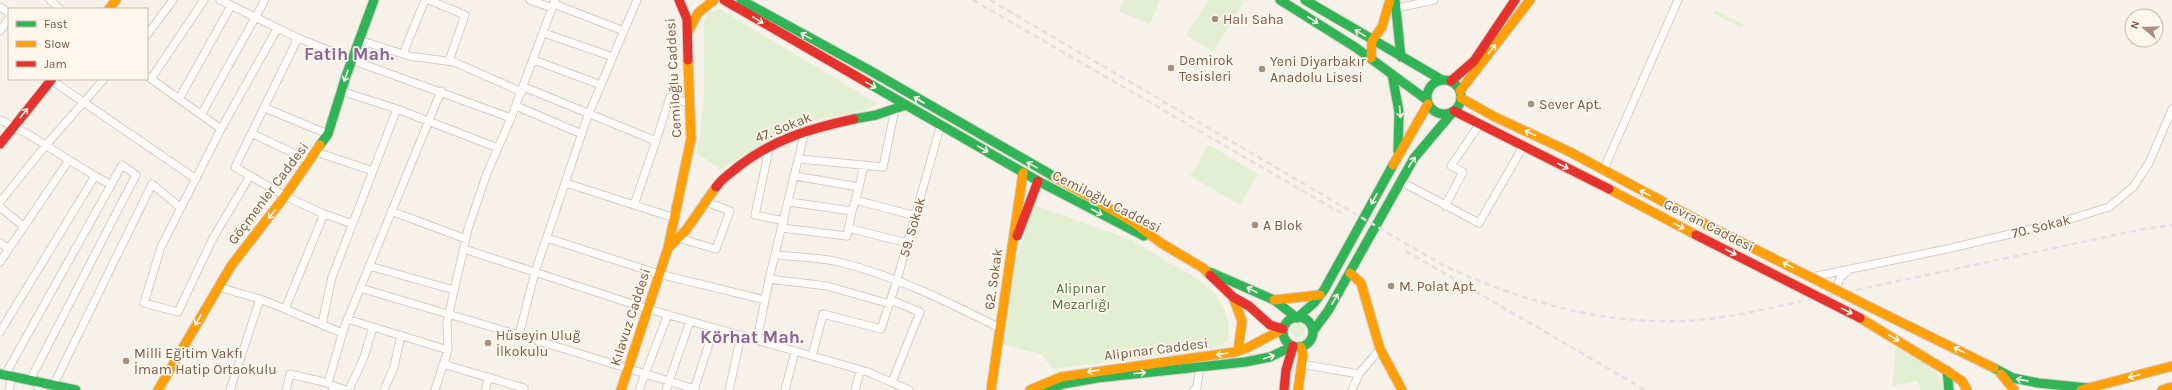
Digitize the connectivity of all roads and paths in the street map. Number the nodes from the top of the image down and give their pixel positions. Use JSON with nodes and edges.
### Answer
{"nodes":[{"id":1,"x":50,"y":0,"type":"edge"},
{"id":2,"x":116,"y":0,"type":"edge"},
{"id":3,"x":173,"y":0,"type":"edge"},
{"id":4,"x":204,"y":0,"type":"edge"},
{"id":5,"x":220,"y":0,"type":"edge"},
{"id":6,"x":265,"y":0,"type":"edge"},
{"id":7,"x":374,"y":0,"type":"edge"},
{"id":8,"x":425,"y":0,"type":"edge"},
{"id":9,"x":429,"y":0,"type":"edge"},
{"id":10,"x":530,"y":0,"type":"edge"},
{"id":11,"x":637,"y":0,"type":"edge"},
{"id":12,"x":679,"y":0,"type":"edge"},
{"id":13,"x":714,"y":0,"type":"edge"},
{"id":14,"x":724,"y":0,"type":"edge"},
{"id":15,"x":741,"y":0,"type":"edge"},
{"id":16,"x":1280,"y":0,"type":"edge"},
{"id":17,"x":1305,"y":0,"type":"edge"},
{"id":18,"x":1390,"y":0,"type":"edge"},
{"id":19,"x":1434,"y":0,"type":"edge"},
{"id":20,"x":1515,"y":0,"type":"edge"},
{"id":21,"x":1530,"y":0,"type":"edge"},
{"id":22,"x":1678,"y":0,"type":"edge"},
{"id":23,"x":554,"y":4,"type":"edge"},
{"id":24,"x":1396,"y":4,"type":"edge"},
{"id":25,"x":231,"y":6,"type":"junction"},
{"id":26,"x":59,"y":8,"type":"edge"},
{"id":27,"x":110,"y":8,"type":"edge"},
{"id":28,"x":255,"y":18,"type":"junction"},
{"id":29,"x":8,"y":19,"type":"edge"},
{"id":30,"x":277,"y":28,"type":"junction"},
{"id":31,"x":0,"y":31,"type":"edge"},
{"id":32,"x":624,"y":31,"type":"junction"},
{"id":33,"x":544,"y":33,"type":"junction"},
{"id":34,"x":687,"y":33,"type":"junction"},
{"id":35,"x":148,"y":34,"type":"edge"},
{"id":36,"x":298,"y":38,"type":"junction"},
{"id":37,"x":359,"y":40,"type":"junction"},
{"id":38,"x":1372,"y":41,"type":"junction"},
{"id":39,"x":403,"y":54,"type":"junction"},
{"id":40,"x":613,"y":57,"type":"junction"},
{"id":41,"x":1401,"y":57,"type":"junction"},
{"id":42,"x":1371,"y":58,"type":"junction"},
{"id":43,"x":352,"y":60,"type":"junction"},
{"id":44,"x":534,"y":60,"type":"junction"},
{"id":45,"x":449,"y":61,"type":"junction"},
{"id":46,"x":1392,"y":74,"type":"junction"},
{"id":47,"x":149,"y":78,"type":"edge"},
{"id":48,"x":51,"y":80,"type":"edge"},
{"id":49,"x":53,"y":80,"type":"edge"},
{"id":50,"x":103,"y":80,"type":"edge"},
{"id":51,"x":1446,"y":80,"type":"junction"},
{"id":52,"x":601,"y":85,"type":"junction"},
{"id":53,"x":523,"y":89,"type":"junction"},
{"id":54,"x":341,"y":91,"type":"junction"},
{"id":55,"x":441,"y":91,"type":"junction"},
{"id":56,"x":1461,"y":94,"type":"junction"},
{"id":57,"x":179,"y":99,"type":"junction"},
{"id":58,"x":1428,"y":102,"type":"junction"},
{"id":59,"x":83,"y":103,"type":"junction"},
{"id":60,"x":691,"y":104,"type":"junction"},
{"id":61,"x":906,"y":105,"type":"junction"},
{"id":62,"x":516,"y":106,"type":"junction"},
{"id":63,"x":265,"y":108,"type":"junction"},
{"id":64,"x":895,"y":108,"type":"junction"},
{"id":65,"x":397,"y":109,"type":"junction"},
{"id":66,"x":2172,"y":109,"type":"edge"},
{"id":67,"x":1453,"y":112,"type":"junction"},
{"id":68,"x":589,"y":113,"type":"junction"},
{"id":69,"x":201,"y":115,"type":"junction"},
{"id":70,"x":511,"y":118,"type":"junction"},
{"id":71,"x":0,"y":120,"type":"edge"},
{"id":72,"x":428,"y":120,"type":"junction"},
{"id":73,"x":941,"y":124,"type":"junction"},
{"id":74,"x":1478,"y":126,"type":"junction"},
{"id":75,"x":13,"y":127,"type":"junction"},
{"id":76,"x":221,"y":129,"type":"junction"},
{"id":77,"x":805,"y":131,"type":"junction"},
{"id":78,"x":253,"y":134,"type":"junction"},
{"id":79,"x":328,"y":134,"type":"junction"},
{"id":80,"x":582,"y":134,"type":"junction"},
{"id":81,"x":656,"y":141,"type":"junction"},
{"id":82,"x":0,"y":144,"type":"edge"},
{"id":83,"x":46,"y":145,"type":"junction"},
{"id":84,"x":770,"y":145,"type":"junction"},
{"id":85,"x":1523,"y":146,"type":"junction"},
{"id":86,"x":498,"y":148,"type":"junction"},
{"id":87,"x":316,"y":152,"type":"junction"},
{"id":88,"x":1398,"y":155,"type":"junction"},
{"id":89,"x":799,"y":159,"type":"junction"},
{"id":90,"x":69,"y":160,"type":"junction"},
{"id":91,"x":310,"y":161,"type":"junction"},
{"id":92,"x":864,"y":165,"type":"junction"},
{"id":93,"x":1603,"y":171,"type":"junction"},
{"id":94,"x":373,"y":172,"type":"junction"},
{"id":95,"x":1023,"y":173,"type":"junction"},
{"id":96,"x":95,"y":176,"type":"junction"},
{"id":97,"x":250,"y":176,"type":"junction"},
{"id":98,"x":795,"y":176,"type":"junction"},
{"id":99,"x":1612,"y":176,"type":"junction"},
{"id":100,"x":196,"y":179,"type":"junction"},
{"id":101,"x":1038,"y":181,"type":"junction"},
{"id":102,"x":1400,"y":181,"type":"junction"},
{"id":103,"x":566,"y":183,"type":"junction"},
{"id":104,"x":111,"y":184,"type":"junction"},
{"id":105,"x":859,"y":187,"type":"junction"},
{"id":106,"x":1606,"y":187,"type":"junction"},
{"id":107,"x":286,"y":196,"type":"junction"},
{"id":108,"x":856,"y":200,"type":"junction"},
{"id":109,"x":0,"y":202,"type":"edge"},
{"id":110,"x":706,"y":202,"type":"junction"},
{"id":111,"x":789,"y":202,"type":"junction"},
{"id":112,"x":634,"y":205,"type":"junction"},
{"id":113,"x":1445,"y":206,"type":"junction"},
{"id":114,"x":0,"y":207,"type":"edge"},
{"id":115,"x":181,"y":208,"type":"junction"},
{"id":116,"x":391,"y":211,"type":"junction"},
{"id":117,"x":852,"y":211,"type":"junction"},
{"id":118,"x":324,"y":214,"type":"junction"},
{"id":119,"x":916,"y":216,"type":"junction"},
{"id":120,"x":675,"y":218,"type":"junction"},
{"id":121,"x":353,"y":224,"type":"junction"},
{"id":122,"x":783,"y":225,"type":"junction"},
{"id":123,"x":24,"y":227,"type":"junction"},
{"id":124,"x":848,"y":228,"type":"junction"},
{"id":125,"x":547,"y":238,"type":"junction"},
{"id":126,"x":678,"y":238,"type":"junction"},
{"id":127,"x":466,"y":239,"type":"junction"},
{"id":128,"x":0,"y":243,"type":"edge"},
{"id":129,"x":907,"y":243,"type":"junction"},
{"id":130,"x":1161,"y":243,"type":"junction"},
{"id":131,"x":9,"y":249,"type":"junction"},
{"id":132,"x":464,"y":249,"type":"junction"},
{"id":133,"x":667,"y":251,"type":"junction"},
{"id":134,"x":1011,"y":251,"type":"junction"},
{"id":135,"x":775,"y":255,"type":"junction"},
{"id":136,"x":0,"y":262,"type":"edge"},
{"id":137,"x":369,"y":266,"type":"junction"},
{"id":138,"x":1855,"y":267,"type":"junction"},
{"id":139,"x":1203,"y":268,"type":"junction"},
{"id":140,"x":535,"y":272,"type":"junction"},
{"id":141,"x":1350,"y":272,"type":"junction"},
{"id":142,"x":659,"y":274,"type":"junction"},
{"id":143,"x":1812,"y":277,"type":"junction"},
{"id":144,"x":769,"y":279,"type":"junction"},
{"id":145,"x":897,"y":280,"type":"junction"},
{"id":146,"x":218,"y":286,"type":"junction"},
{"id":147,"x":360,"y":288,"type":"junction"},
{"id":148,"x":1836,"y":288,"type":"junction"},
{"id":149,"x":454,"y":290,"type":"junction"},
{"id":150,"x":1320,"y":295,"type":"junction"},
{"id":151,"x":1233,"y":297,"type":"junction"},
{"id":152,"x":260,"y":299,"type":"junction"},
{"id":153,"x":765,"y":300,"type":"junction"},
{"id":154,"x":1274,"y":300,"type":"junction"},
{"id":155,"x":891,"y":302,"type":"junction"},
{"id":156,"x":285,"y":309,"type":"junction"},
{"id":157,"x":648,"y":309,"type":"junction"},
{"id":158,"x":449,"y":314,"type":"junction"},
{"id":159,"x":668,"y":314,"type":"junction"},
{"id":160,"x":1297,"y":318,"type":"junction"},
{"id":161,"x":348,"y":319,"type":"junction"},
{"id":162,"x":690,"y":321,"type":"junction"},
{"id":163,"x":322,"y":324,"type":"junction"},
{"id":164,"x":373,"y":327,"type":"junction"},
{"id":165,"x":714,"y":328,"type":"junction"},
{"id":166,"x":1000,"y":328,"type":"junction"},
{"id":167,"x":1283,"y":329,"type":"junction"},
{"id":168,"x":1312,"y":331,"type":"junction"},
{"id":169,"x":0,"y":332,"type":"edge"},
{"id":170,"x":342,"y":333,"type":"junction"},
{"id":171,"x":401,"y":335,"type":"junction"},
{"id":172,"x":519,"y":335,"type":"junction"},
{"id":173,"x":741,"y":335,"type":"junction"},
{"id":174,"x":757,"y":340,"type":"junction"},
{"id":175,"x":1297,"y":347,"type":"junction"},
{"id":176,"x":1380,"y":349,"type":"junction"},
{"id":177,"x":448,"y":350,"type":"junction"},
{"id":178,"x":795,"y":351,"type":"junction"},
{"id":179,"x":1238,"y":351,"type":"junction"},
{"id":180,"x":812,"y":356,"type":"junction"},
{"id":181,"x":444,"y":364,"type":"junction"},
{"id":182,"x":1301,"y":364,"type":"junction"},
{"id":183,"x":1200,"y":366,"type":"junction"},
{"id":184,"x":2172,"y":366,"type":"edge"},
{"id":185,"x":1994,"y":368,"type":"junction"},
{"id":186,"x":628,"y":369,"type":"junction"},
{"id":187,"x":860,"y":371,"type":"junction"},
{"id":188,"x":1947,"y":371,"type":"junction"},
{"id":189,"x":644,"y":374,"type":"junction"},
{"id":190,"x":1359,"y":374,"type":"junction"},
{"id":191,"x":6,"y":375,"type":"edge"},
{"id":192,"x":489,"y":377,"type":"junction"},
{"id":193,"x":30,"y":380,"type":"junction"},
{"id":194,"x":40,"y":381,"type":"junction"},
{"id":195,"x":669,"y":381,"type":"junction"},
{"id":196,"x":892,"y":382,"type":"junction"},
{"id":197,"x":54,"y":384,"type":"junction"},
{"id":198,"x":331,"y":386,"type":"edge"},
{"id":199,"x":512,"y":387,"type":"edge"},
{"id":200,"x":2172,"y":387,"type":"edge"},
{"id":201,"x":64,"y":388,"type":"edge"},
{"id":202,"x":2088,"y":388,"type":"junction"},
{"id":203,"x":1196,"y":389,"type":"edge"},
{"id":204,"x":9,"y":390,"type":"edge"},
{"id":205,"x":38,"y":390,"type":"edge"},
{"id":206,"x":76,"y":390,"type":"edge"},
{"id":207,"x":158,"y":390,"type":"edge"},
{"id":208,"x":230,"y":390,"type":"edge"},
{"id":209,"x":286,"y":390,"type":"edge"},
{"id":210,"x":346,"y":390,"type":"edge"},
{"id":211,"x":349,"y":390,"type":"edge"},
{"id":212,"x":384,"y":390,"type":"edge"},
{"id":213,"x":435,"y":390,"type":"edge"},
{"id":214,"x":485,"y":390,"type":"edge"},
{"id":215,"x":523,"y":390,"type":"edge"},
{"id":216,"x":621,"y":390,"type":"edge"},
{"id":217,"x":639,"y":390,"type":"edge"},
{"id":218,"x":666,"y":390,"type":"edge"},
{"id":219,"x":694,"y":390,"type":"edge"},
{"id":220,"x":729,"y":390,"type":"edge"},
{"id":221,"x":785,"y":390,"type":"edge"},
{"id":222,"x":855,"y":390,"type":"edge"},
{"id":223,"x":909,"y":390,"type":"edge"},
{"id":224,"x":991,"y":390,"type":"edge"},
{"id":225,"x":1030,"y":390,"type":"edge"},
{"id":226,"x":1047,"y":390,"type":"edge"},
{"id":227,"x":1284,"y":390,"type":"edge"},
{"id":228,"x":1298,"y":390,"type":"edge"},
{"id":229,"x":1352,"y":390,"type":"edge"},
{"id":230,"x":1402,"y":390,"type":"edge"},
{"id":231,"x":1949,"y":390,"type":"edge"},
{"id":232,"x":1967,"y":390,"type":"edge"},
{"id":233,"x":2014,"y":390,"type":"edge"},
{"id":234,"x":2079,"y":390,"type":"edge"},
{"id":235,"x":2162,"y":390,"type":"edge"}],
"edges":[{"from":1,"to":26,"type":"street"},
{"from":2,"to":27,"type":"main road"},
{"from":3,"to":35,"type":"street"},
{"from":4,"to":47,"type":"street"},
{"from":5,"to":25,"type":"street"},
{"from":6,"to":28,"type":"street"},
{"from":7,"to":37,"type":"main road","name":"Göçmenler Caddesi"},
{"from":8,"to":39,"type":"street"},
{"from":9,"to":45,"type":"street"},
{"from":10,"to":23,"type":"street"},
{"from":11,"to":32,"type":"street"},
{"from":12,"to":34,"type":"main road","name":"Cemiloğlu Caddesi"},
{"from":13,"to":34,"type":"main road"},
{"from":14,"to":61,"type":"main road","name":"Cemiloğlu Caddesi","one_way":true},
{"from":130,"to":15,"type":"main road","name":"Cemiloğlu Caddesi","one_way":true},
{"from":16,"to":42,"type":"main road","one_way":true},
{"from":38,"to":17,"type":"main road","one_way":true},
{"from":18,"to":38,"type":"main road"},
{"from":19,"to":24,"type":"street"},
{"from":20,"to":51,"type":"main road"},
{"from":56,"to":21,"type":"main road","one_way":true},
{"from":22,"to":93,"type":"street"},
{"from":23,"to":32,"type":"street"},
{"from":23,"to":33,"type":"street"},
{"from":24,"to":41,"type":"main road"},
{"from":25,"to":28,"type":"street"},
{"from":25,"to":57,"type":"street"},
{"from":28,"to":30,"type":"street"},
{"from":28,"to":69,"type":"street"},
{"from":29,"to":31,"type":"street"},
{"from":30,"to":36,"type":"street"},
{"from":30,"to":76,"type":"street"},
{"from":32,"to":40,"type":"street"},
{"from":33,"to":40,"type":"street"},
{"from":33,"to":44,"type":"street"},
{"from":34,"to":60,"type":"main road","name":"Cemiloğlu Caddesi"},
{"from":36,"to":43,"type":"street"},
{"from":36,"to":63,"type":"street"},
{"from":37,"to":39,"type":"street"},
{"from":37,"to":43,"type":"main road","name":"Göçmenler Caddesi"},
{"from":38,"to":41,"type":"main road"},
{"from":38,"to":42,"type":"main road"},
{"from":39,"to":45,"type":"street"},
{"from":40,"to":52,"type":"street"},
{"from":41,"to":51,"type":"main road"},
{"from":42,"to":46,"type":"main road"},
{"from":43,"to":54,"type":"main road","name":"Göçmenler Caddesi","one_way":true},
{"from":43,"to":55,"type":"street"},
{"from":44,"to":52,"type":"street"},
{"from":44,"to":53,"type":"street"},
{"from":45,"to":53,"type":"street"},
{"from":46,"to":58,"type":"main road"},
{"from":46,"to":88,"type":"main road","one_way":true},
{"from":47,"to":57,"type":"street"},
{"from":75,"to":48,"type":"main road","one_way":true},
{"from":49,"to":59,"type":"street"},
{"from":50,"to":59,"type":"street"},
{"from":51,"to":56,"type":"main road"},
{"from":51,"to":58,"type":"main road"},
{"from":52,"to":68,"type":"street"},
{"from":53,"to":62,"type":"street"},
{"from":53,"to":68,"type":"street"},
{"from":54,"to":65,"type":"street"},
{"from":54,"to":79,"type":"main road","name":"Göçmenler Caddesi"},
{"from":55,"to":70,"type":"street"},
{"from":55,"to":72,"type":"street"},
{"from":56,"to":67,"type":"main road"},
{"from":93,"to":56,"type":"main road","one_way":true},
{"from":57,"to":69,"type":"street"},
{"from":58,"to":67,"type":"main road"},
{"from":58,"to":88,"type":"main road"},
{"from":59,"to":83,"type":"street"},
{"from":59,"to":100,"type":"street"},
{"from":60,"to":81,"type":"street"},
{"from":60,"to":120,"type":"main road","name":"Cemiloğlu Caddesi"},
{"from":61,"to":64,"type":"main road","name":"47. Sokak"},
{"from":61,"to":73,"type":"main road","name":"Cemiloğlu Caddesi"},
{"from":62,"to":70,"type":"street"},
{"from":62,"to":80,"type":"street"},
{"from":63,"to":78,"type":"street"},
{"from":63,"to":79,"type":"street"},
{"from":64,"to":77,"type":"main road","name":"47. Sokak"},
{"from":64,"to":92,"type":"street"},
{"from":65,"to":72,"type":"street"},
{"from":65,"to":94,"type":"street"},
{"from":66,"to":138,"type":"street","name":"70. Sokak"},
{"from":67,"to":74,"type":"main road","name":"Gevran Caddesi"},
{"from":102,"to":67,"type":"main road","one_way":true},
{"from":68,"to":80,"type":"street"},
{"from":68,"to":81,"type":"street"},
{"from":69,"to":76,"type":"street"},
{"from":70,"to":86,"type":"street"},
{"from":71,"to":75,"type":"street"},
{"from":72,"to":86,"type":"street"},
{"from":72,"to":116,"type":"street"},
{"from":73,"to":95,"type":"main road","name":"Cemiloğlu Caddesi","one_way":true},
{"from":73,"to":119,"type":"street","name":"59. Sokak"},
{"from":74,"to":85,"type":"main road","name":"Gevran Caddesi"},
{"from":74,"to":113,"type":"street"},
{"from":75,"to":82,"type":"main road"},
{"from":75,"to":83,"type":"street"},
{"from":76,"to":100,"type":"street"},
{"from":77,"to":84,"type":"main road","name":"47. Sokak"},
{"from":77,"to":89,"type":"street"},
{"from":78,"to":91,"type":"street"},
{"from":78,"to":97,"type":"street"},
{"from":79,"to":87,"type":"main road","name":"Göçmenler Caddesi"},
{"from":80,"to":103,"type":"street"},
{"from":81,"to":112,"type":"street"},
{"from":83,"to":90,"type":"street"},
{"from":83,"to":109,"type":"street"},
{"from":84,"to":110,"type":"main road","name":"47. Sokak"},
{"from":84,"to":122,"type":"street"},
{"from":85,"to":106,"type":"main road","name":"Gevran Caddesi","one_way":true},
{"from":85,"to":113,"type":"street"},
{"from":86,"to":127,"type":"street"},
{"from":87,"to":91,"type":"main road","name":"Göçmenler Caddesi"},
{"from":87,"to":94,"type":"street"},
{"from":88,"to":150,"type":"main road","one_way":true},
{"from":89,"to":92,"type":"street"},
{"from":89,"to":98,"type":"street"},
{"from":90,"to":96,"type":"street"},
{"from":90,"to":123,"type":"street"},
{"from":91,"to":107,"type":"main road","name":"Göçmenler Caddesi"},
{"from":92,"to":105,"type":"street"},
{"from":93,"to":99,"type":"main road"},
{"from":94,"to":121,"type":"street"},
{"from":95,"to":101,"type":"main road","name":"Cemiloğlu Caddesi"},
{"from":95,"to":134,"type":"main road","name":"62. Sokak"},
{"from":96,"to":104,"type":"street"},
{"from":96,"to":169,"type":"street"},
{"from":97,"to":107,"type":"street"},
{"from":97,"to":115,"type":"street"},
{"from":98,"to":105,"type":"street"},
{"from":98,"to":111,"type":"street"},
{"from":99,"to":106,"type":"main road"},
{"from":143,"to":99,"type":"main road","one_way":true,"bridge":true},
{"from":100,"to":115,"type":"street"},
{"from":101,"to":130,"type":"main road","name":"Cemiloğlu Caddesi","one_way":true},
{"from":101,"to":134,"type":"main road"},
{"from":102,"to":113,"type":"street"},
{"from":102,"to":141,"type":"main road"},
{"from":103,"to":112,"type":"street"},
{"from":103,"to":125,"type":"street"},
{"from":104,"to":191,"type":"street"},
{"from":104,"to":193,"type":"street"},
{"from":105,"to":108,"type":"street"},
{"from":106,"to":188,"type":"main road","name":"Gevran Caddesi","one_way":true,"bridge":true},
{"from":107,"to":118,"type":"street"},
{"from":107,"to":146,"type":"main road","name":"Göçmenler Caddesi","one_way":true},
{"from":108,"to":117,"type":"street"},
{"from":108,"to":119,"type":"street"},
{"from":110,"to":126,"type":"main road","name":"47. Sokak"},
{"from":110,"to":126,"type":"street"},
{"from":111,"to":117,"type":"street"},
{"from":111,"to":122,"type":"street"},
{"from":112,"to":120,"type":"street"},
{"from":114,"to":123,"type":"street"},
{"from":115,"to":197,"type":"street"},
{"from":116,"to":127,"type":"street"},
{"from":116,"to":137,"type":"street"},
{"from":117,"to":124,"type":"street"},
{"from":118,"to":121,"type":"street"},
{"from":118,"to":156,"type":"street"},
{"from":119,"to":129,"type":"street","name":"59. Sokak"},
{"from":120,"to":133,"type":"main road","name":"Cemiloğlu Caddesi"},
{"from":121,"to":163,"type":"street"},
{"from":122,"to":124,"type":"street"},
{"from":122,"to":135,"type":"street"},
{"from":123,"to":131,"type":"street"},
{"from":124,"to":129,"type":"street"},
{"from":125,"to":140,"type":"street"},
{"from":125,"to":142,"type":"street"},
{"from":126,"to":133,"type":"main road","name":"47. Sokak"},
{"from":127,"to":132,"type":"street"},
{"from":128,"to":131,"type":"street"},
{"from":129,"to":145,"type":"street","name":"59. Sokak"},
{"from":130,"to":139,"type":"main road"},
{"from":131,"to":136,"type":"street"},
{"from":132,"to":140,"type":"street"},
{"from":132,"to":149,"type":"street"},
{"from":133,"to":142,"type":"main road","name":"Kılavuz Caddesi"},
{"from":134,"to":166,"type":"main road","name":"62. Sokak"},
{"from":135,"to":144,"type":"street"},
{"from":135,"to":145,"type":"street"},
{"from":137,"to":147,"type":"street"},
{"from":137,"to":149,"type":"street"},
{"from":138,"to":143,"type":"street","name":"70. Sokak"},
{"from":138,"to":148,"type":"street"},
{"from":139,"to":151,"type":"main road"},
{"from":154,"to":139,"type":"main road","one_way":true},
{"from":140,"to":157,"type":"street"},
{"from":140,"to":172,"type":"street"},
{"from":168,"to":141,"type":"main road","one_way":true},
{"from":141,"to":176,"type":"main road"},
{"from":142,"to":153,"type":"street"},
{"from":142,"to":157,"type":"main road","name":"Kılavuz Caddesi"},
{"from":143,"to":148,"type":"main road","bridge":true},
{"from":144,"to":153,"type":"street"},
{"from":144,"to":155,"type":"street"},
{"from":145,"to":155,"type":"street","name":"59. Sokak"},
{"from":145,"to":166,"type":"street"},
{"from":146,"to":152,"type":"street"},
{"from":146,"to":207,"type":"main road","name":"Göçmenler Caddesi","one_way":true},
{"from":147,"to":158,"type":"street"},
{"from":147,"to":161,"type":"street"},
{"from":185,"to":148,"type":"main road","one_way":true,"bridge":true},
{"from":149,"to":158,"type":"street"},
{"from":150,"to":154,"type":"main road"},
{"from":150,"to":160,"type":"main road"},
{"from":151,"to":167,"type":"main road"},
{"from":151,"to":179,"type":"main road"},
{"from":152,"to":156,"type":"street"},
{"from":152,"to":208,"type":"street"},
{"from":153,"to":174,"type":"street"},
{"from":154,"to":160,"type":"main road"},
{"from":155,"to":180,"type":"street","name":"59. Sokak"},
{"from":155,"to":196,"type":"street"},
{"from":156,"to":163,"type":"street"},
{"from":157,"to":159,"type":"street"},
{"from":157,"to":186,"type":"main road","name":"Kılavuz Caddesi"},
{"from":158,"to":172,"type":"street"},
{"from":158,"to":177,"type":"street"},
{"from":159,"to":162,"type":"street"},
{"from":159,"to":189,"type":"street"},
{"from":160,"to":167,"type":"main road"},
{"from":160,"to":168,"type":"main road"},
{"from":161,"to":164,"type":"street"},
{"from":161,"to":170,"type":"street"},
{"from":162,"to":165,"type":"street"},
{"from":162,"to":195,"type":"street"},
{"from":163,"to":170,"type":"street"},
{"from":164,"to":171,"type":"street"},
{"from":164,"to":211,"type":"street"},
{"from":165,"to":173,"type":"street"},
{"from":165,"to":219,"type":"street"},
{"from":166,"to":224,"type":"main road","name":"62. Sokak"},
{"from":167,"to":175,"type":"main road"},
{"from":167,"to":179,"type":"main road","name":"Alipınar Caddesi"},
{"from":168,"to":175,"type":"main road"},
{"from":170,"to":198,"type":"street"},
{"from":171,"to":177,"type":"street"},
{"from":171,"to":212,"type":"street"},
{"from":172,"to":186,"type":"street"},
{"from":173,"to":174,"type":"street"},
{"from":173,"to":220,"type":"street"},
{"from":174,"to":178,"type":"street"},
{"from":175,"to":182,"type":"main road"},
{"from":183,"to":175,"type":"main road","name":"Alipınar Caddesi","one_way":true},
{"from":175,"to":227,"type":"main road"},
{"from":176,"to":190,"type":"street"},
{"from":176,"to":230,"type":"main road"},
{"from":177,"to":181,"type":"street"},
{"from":178,"to":180,"type":"street"},
{"from":178,"to":221,"type":"street"},
{"from":179,"to":225,"type":"main road","name":"Alipınar Caddesi","one_way":true},
{"from":180,"to":187,"type":"street"},
{"from":181,"to":192,"type":"street"},
{"from":181,"to":213,"type":"street"},
{"from":182,"to":190,"type":"street"},
{"from":182,"to":228,"type":"main road"},
{"from":183,"to":203,"type":"street"},
{"from":226,"to":183,"type":"main road","name":"Alipınar Caddesi","one_way":true},
{"from":184,"to":202,"type":"main road","one_way":true},
{"from":202,"to":185,"type":"main road","one_way":true},
{"from":185,"to":233,"type":"main road"},
{"from":186,"to":189,"type":"street"},
{"from":186,"to":216,"type":"main road","name":"Kılavuz Caddesi"},
{"from":187,"to":196,"type":"street"},
{"from":187,"to":222,"type":"street"},
{"from":188,"to":231,"type":"main road"},
{"from":188,"to":232,"type":"main road","name":"Gevran Caddesi"},
{"from":189,"to":195,"type":"street"},
{"from":189,"to":217,"type":"street"},
{"from":190,"to":229,"type":"street"},
{"from":191,"to":193,"type":"main road"},
{"from":191,"to":204,"type":"street"},
{"from":192,"to":199,"type":"street"},
{"from":192,"to":214,"type":"street"},
{"from":193,"to":194,"type":"main road"},
{"from":194,"to":197,"type":"main road"},
{"from":194,"to":205,"type":"street"},
{"from":195,"to":218,"type":"street"},
{"from":195,"to":219,"type":"street"},
{"from":196,"to":223,"type":"street"},
{"from":197,"to":201,"type":"main road"},
{"from":198,"to":209,"type":"street"},
{"from":198,"to":210,"type":"street"},
{"from":199,"to":215,"type":"street"},
{"from":200,"to":235,"type":"main road"},
{"from":201,"to":206,"type":"main road"},
{"from":202,"to":234,"type":"main road"}]}
